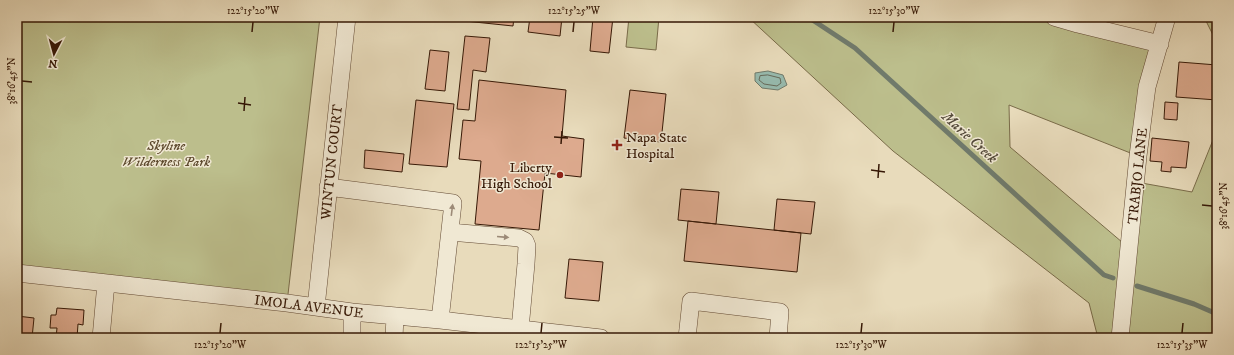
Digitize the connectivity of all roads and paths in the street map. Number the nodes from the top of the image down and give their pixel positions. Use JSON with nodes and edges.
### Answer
{"nodes":[{"id":1,"x":347,"y":17,"type":"edge"},
{"id":2,"x":1054,"y":17,"type":"edge"},
{"id":3,"x":1167,"y":17,"type":"edge"},
{"id":4,"x":1160,"y":44,"type":"junction"},
{"id":5,"x":328,"y":187,"type":"junction"},
{"id":6,"x":450,"y":232,"type":"junction"},
{"id":7,"x":17,"y":273,"type":"edge"},
{"id":8,"x":106,"y":283,"type":"junction"},
{"id":9,"x":316,"y":307,"type":"junction"},
{"id":10,"x":352,"y":312,"type":"junction"},
{"id":11,"x":395,"y":316,"type":"junction"},
{"id":12,"x":440,"y":320,"type":"junction"},
{"id":13,"x":520,"y":329,"type":"junction"},
{"id":14,"x":576,"y":337,"type":"edge"},
{"id":15,"x":101,"y":338,"type":"edge"},
{"id":16,"x":352,"y":338,"type":"edge"},
{"id":17,"x":394,"y":338,"type":"edge"},
{"id":18,"x":601,"y":338,"type":"edge"},
{"id":19,"x":687,"y":338,"type":"edge"},
{"id":20,"x":778,"y":338,"type":"edge"},
{"id":21,"x":1120,"y":338,"type":"edge"}],
"edges":[{"from":1,"to":5,"type":"street","name":"WINTUN COURT"},
{"from":2,"to":4,"type":"street"},
{"from":3,"to":4,"type":"street","name":"TRABJO LANE"},
{"from":4,"to":21,"type":"street","name":"TRABJO LANE"},
{"from":6,"to":5,"type":"street","one_way":true},
{"from":5,"to":9,"type":"street","name":"WINTUN COURT"},
{"from":6,"to":12,"type":"street"},
{"from":6,"to":13,"type":"street","one_way":true},
{"from":7,"to":8,"type":"street","name":"IMOLA AVENUE"},
{"from":8,"to":9,"type":"street","name":"IMOLA AVENUE"},
{"from":8,"to":15,"type":"street"},
{"from":9,"to":10,"type":"street","name":"IMOLA AVENUE"},
{"from":10,"to":11,"type":"street","name":"IMOLA AVENUE"},
{"from":10,"to":16,"type":"street"},
{"from":11,"to":12,"type":"street","name":"IMOLA AVENUE"},
{"from":11,"to":17,"type":"street"},
{"from":12,"to":13,"type":"street","name":"IMOLA AVENUE"},
{"from":13,"to":14,"type":"street","name":"IMOLA AVENUE"},
{"from":14,"to":18,"type":"street","name":"IMOLA AVENUE"},
{"from":19,"to":20,"type":"street"}]}
